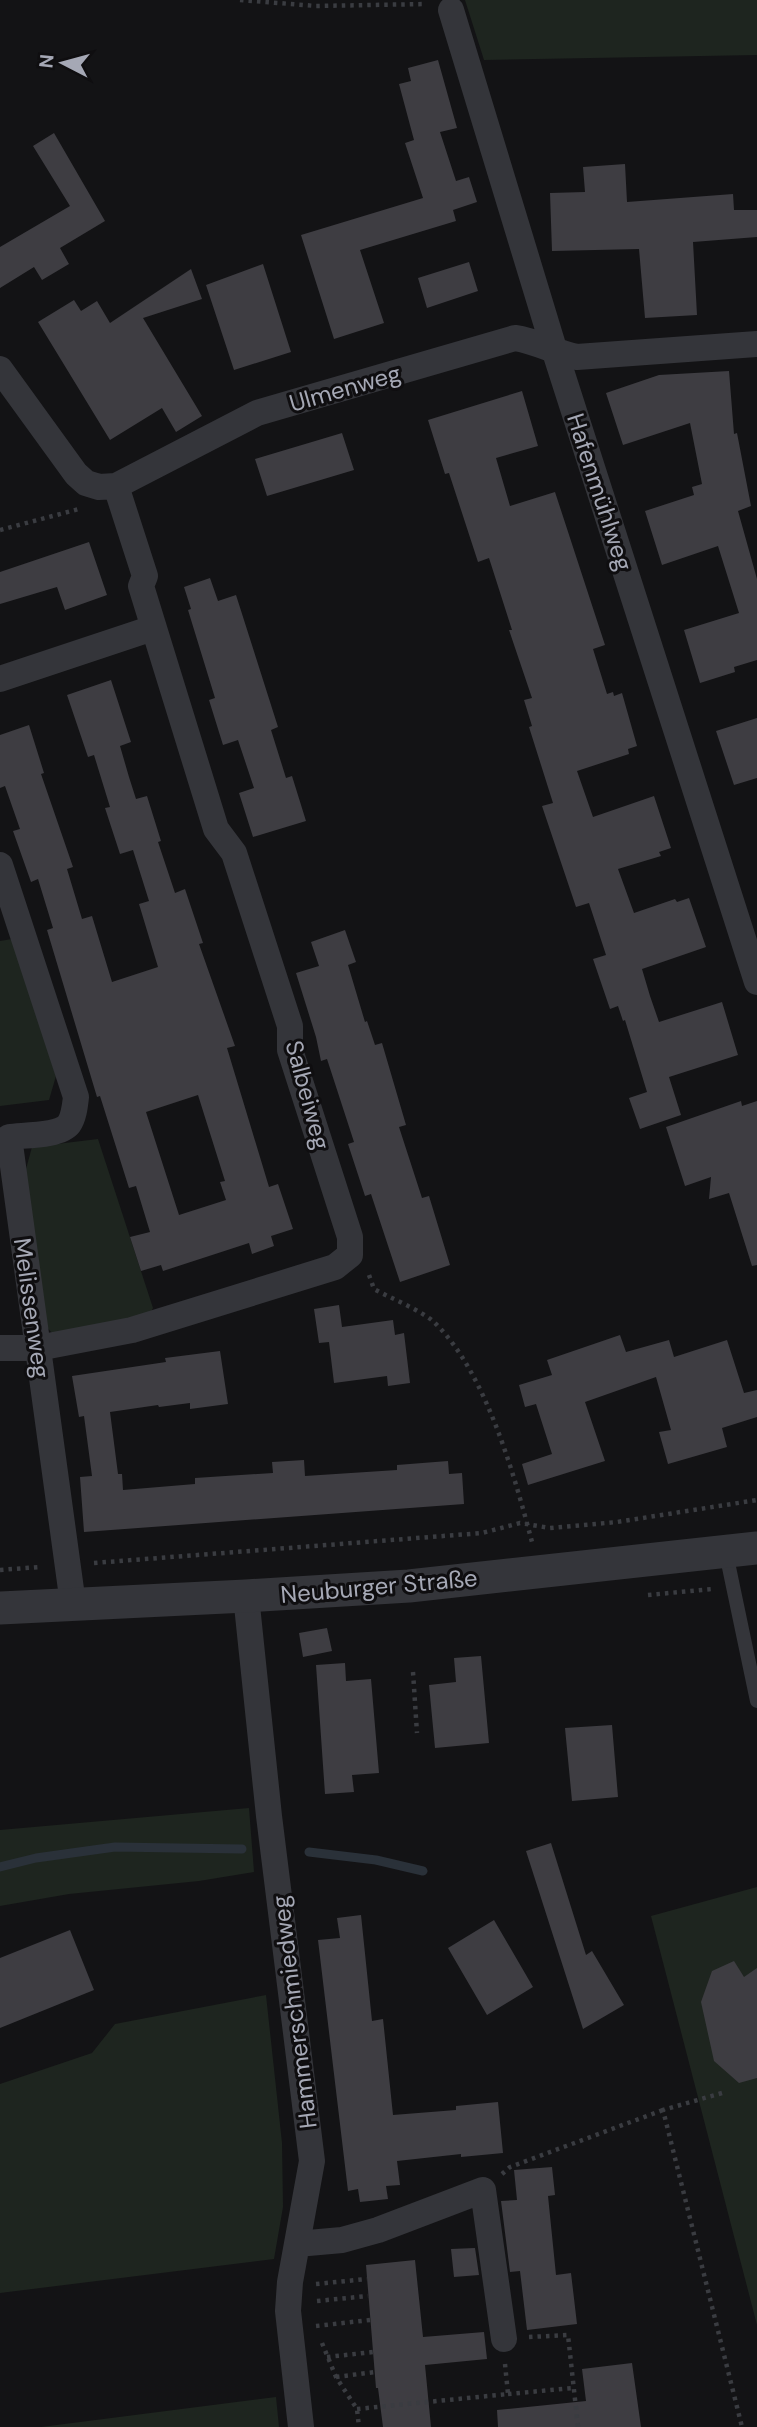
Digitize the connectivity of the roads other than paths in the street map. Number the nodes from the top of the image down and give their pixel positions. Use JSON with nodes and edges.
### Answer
{"nodes":[{"id":1,"x":450,"y":5,"type":"edge"},
{"id":2,"x":757,"y":344,"type":"edge"},
{"id":3,"x":555,"y":352,"type":"junction"},
{"id":4,"x":0,"y":369,"type":"edge"},
{"id":5,"x":108,"y":487,"type":"junction"},
{"id":6,"x":153,"y":628,"type":"junction"},
{"id":7,"x":0,"y":679,"type":"edge"},
{"id":8,"x":0,"y":865,"type":"edge"},
{"id":9,"x":6,"y":901,"type":"edge"},
{"id":10,"x":757,"y":982,"type":"edge"},
{"id":11,"x":4,"y":1138,"type":"edge"},
{"id":12,"x":0,"y":1348,"type":"edge"},
{"id":13,"x":38,"y":1348,"type":"junction"},
{"id":14,"x":741,"y":1551,"type":"edge"},
{"id":15,"x":246,"y":1596,"type":"junction"},
{"id":16,"x":73,"y":1604,"type":"junction"},
{"id":17,"x":0,"y":1608,"type":"edge"},
{"id":18,"x":757,"y":1701,"type":"edge"},
{"id":19,"x":306,"y":2243,"type":"junction"},
{"id":20,"x":503,"y":2339,"type":"road end"},
{"id":21,"x":301,"y":2427,"type":"edge"}],
"edges":[{"from":1,"to":3,"type":"street","name":"Hafenmühlweg"},
{"from":2,"to":3,"type":"street","name":"Ulmenweg"},
{"from":3,"to":5,"type":"street","name":"Ulmenweg"},
{"from":3,"to":10,"type":"street","name":"Hafenmühlweg"},
{"from":4,"to":5,"type":"street"},
{"from":5,"to":6,"type":"street","name":"Salbeiweg"},
{"from":6,"to":7,"type":"street"},
{"from":6,"to":13,"type":"street","name":"Salbeiweg"},
{"from":8,"to":9,"type":"street","name":"Melissenweg"},
{"from":9,"to":11,"type":"street","name":"Melissenweg"},
{"from":11,"to":13,"type":"street","name":"Melissenweg"},
{"from":12,"to":13,"type":"street"},
{"from":13,"to":16,"type":"street","name":"Melissenweg"},
{"from":14,"to":15,"type":"street","name":"Neuburger Straße"},
{"from":14,"to":18,"type":"lane"},
{"from":15,"to":16,"type":"street","name":"Neuburger Straße"},
{"from":15,"to":19,"type":"street","name":"Hammerschmiedweg"},
{"from":16,"to":17,"type":"street","name":"Neuburger Straße"},
{"from":19,"to":20,"type":"street"},
{"from":19,"to":21,"type":"street","name":"Hammerschmiedweg"}]}
